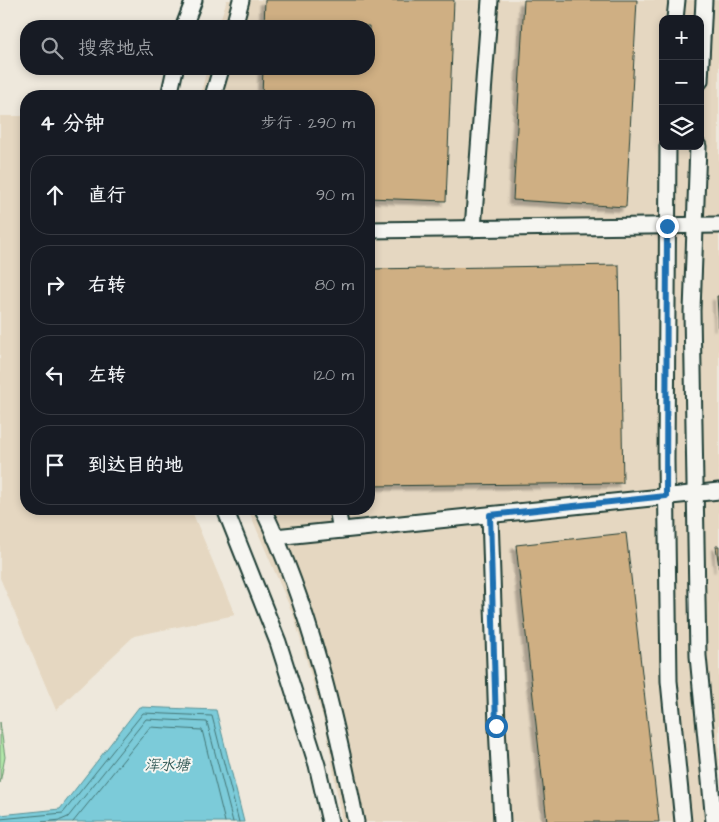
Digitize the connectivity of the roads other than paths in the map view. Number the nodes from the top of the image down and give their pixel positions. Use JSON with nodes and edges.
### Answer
{"nodes":[{"id":1,"x":194,"y":0,"type":"edge"},
{"id":2,"x":241,"y":0,"type":"edge"},
{"id":3,"x":490,"y":0,"type":"edge"},
{"id":4,"x":677,"y":0,"type":"edge"},
{"id":5,"x":704,"y":0,"type":"edge"},
{"id":6,"x":675,"y":15,"type":"edge"},
{"id":7,"x":186,"y":20,"type":"edge"},
{"id":8,"x":236,"y":20,"type":"edge"},
{"id":9,"x":701,"y":60,"type":"edge"},
{"id":10,"x":174,"y":75,"type":"edge"},
{"id":11,"x":219,"y":75,"type":"edge"},
{"id":12,"x":170,"y":90,"type":"edge"},
{"id":13,"x":215,"y":90,"type":"edge"},
{"id":14,"x":668,"y":150,"type":"edge"},
{"id":15,"x":698,"y":150,"type":"edge"},
{"id":16,"x":695,"y":225,"type":"junction"},
{"id":17,"x":719,"y":225,"type":"edge"},
{"id":18,"x":667,"y":226,"type":"junction"},
{"id":19,"x":473,"y":229,"type":"junction"},
{"id":20,"x":375,"y":230,"type":"edge"},
{"id":21,"x":719,"y":491,"type":"edge"},
{"id":22,"x":695,"y":493,"type":"junction"},
{"id":23,"x":666,"y":496,"type":"junction"},
{"id":24,"x":227,"y":515,"type":"edge"},
{"id":25,"x":266,"y":515,"type":"edge"},
{"id":26,"x":338,"y":515,"type":"edge"},
{"id":27,"x":490,"y":515,"type":"junction"},
{"id":28,"x":341,"y":530,"type":"junction"},
{"id":29,"x":275,"y":537,"type":"junction"},
{"id":30,"x":330,"y":822,"type":"edge"},
{"id":31,"x":356,"y":822,"type":"edge"},
{"id":32,"x":502,"y":822,"type":"edge"},
{"id":33,"x":683,"y":822,"type":"edge"},
{"id":34,"x":714,"y":822,"type":"edge"}],
"edges":[{"from":1,"to":7,"type":"street"},
{"from":2,"to":8,"type":"street"},
{"from":3,"to":19,"type":"street"},
{"from":4,"to":6,"type":"street"},
{"from":5,"to":9,"type":"street"},
{"from":10,"to":12,"type":"street"},
{"from":11,"to":13,"type":"street"},
{"from":14,"to":18,"type":"street"},
{"from":15,"to":16,"type":"street"},
{"from":16,"to":17,"type":"street"},
{"from":16,"to":18,"type":"street"},
{"from":16,"to":22,"type":"street"},
{"from":18,"to":19,"type":"street"},
{"from":18,"to":23,"type":"street"},
{"from":19,"to":20,"type":"street"},
{"from":21,"to":22,"type":"street"},
{"from":22,"to":23,"type":"street"},
{"from":22,"to":34,"type":"street"},
{"from":23,"to":27,"type":"street"},
{"from":23,"to":33,"type":"street"},
{"from":24,"to":30,"type":"street"},
{"from":25,"to":29,"type":"street"},
{"from":26,"to":28,"type":"street"},
{"from":27,"to":28,"type":"street"},
{"from":27,"to":32,"type":"street"},
{"from":28,"to":29,"type":"street"},
{"from":29,"to":31,"type":"street"}]}
